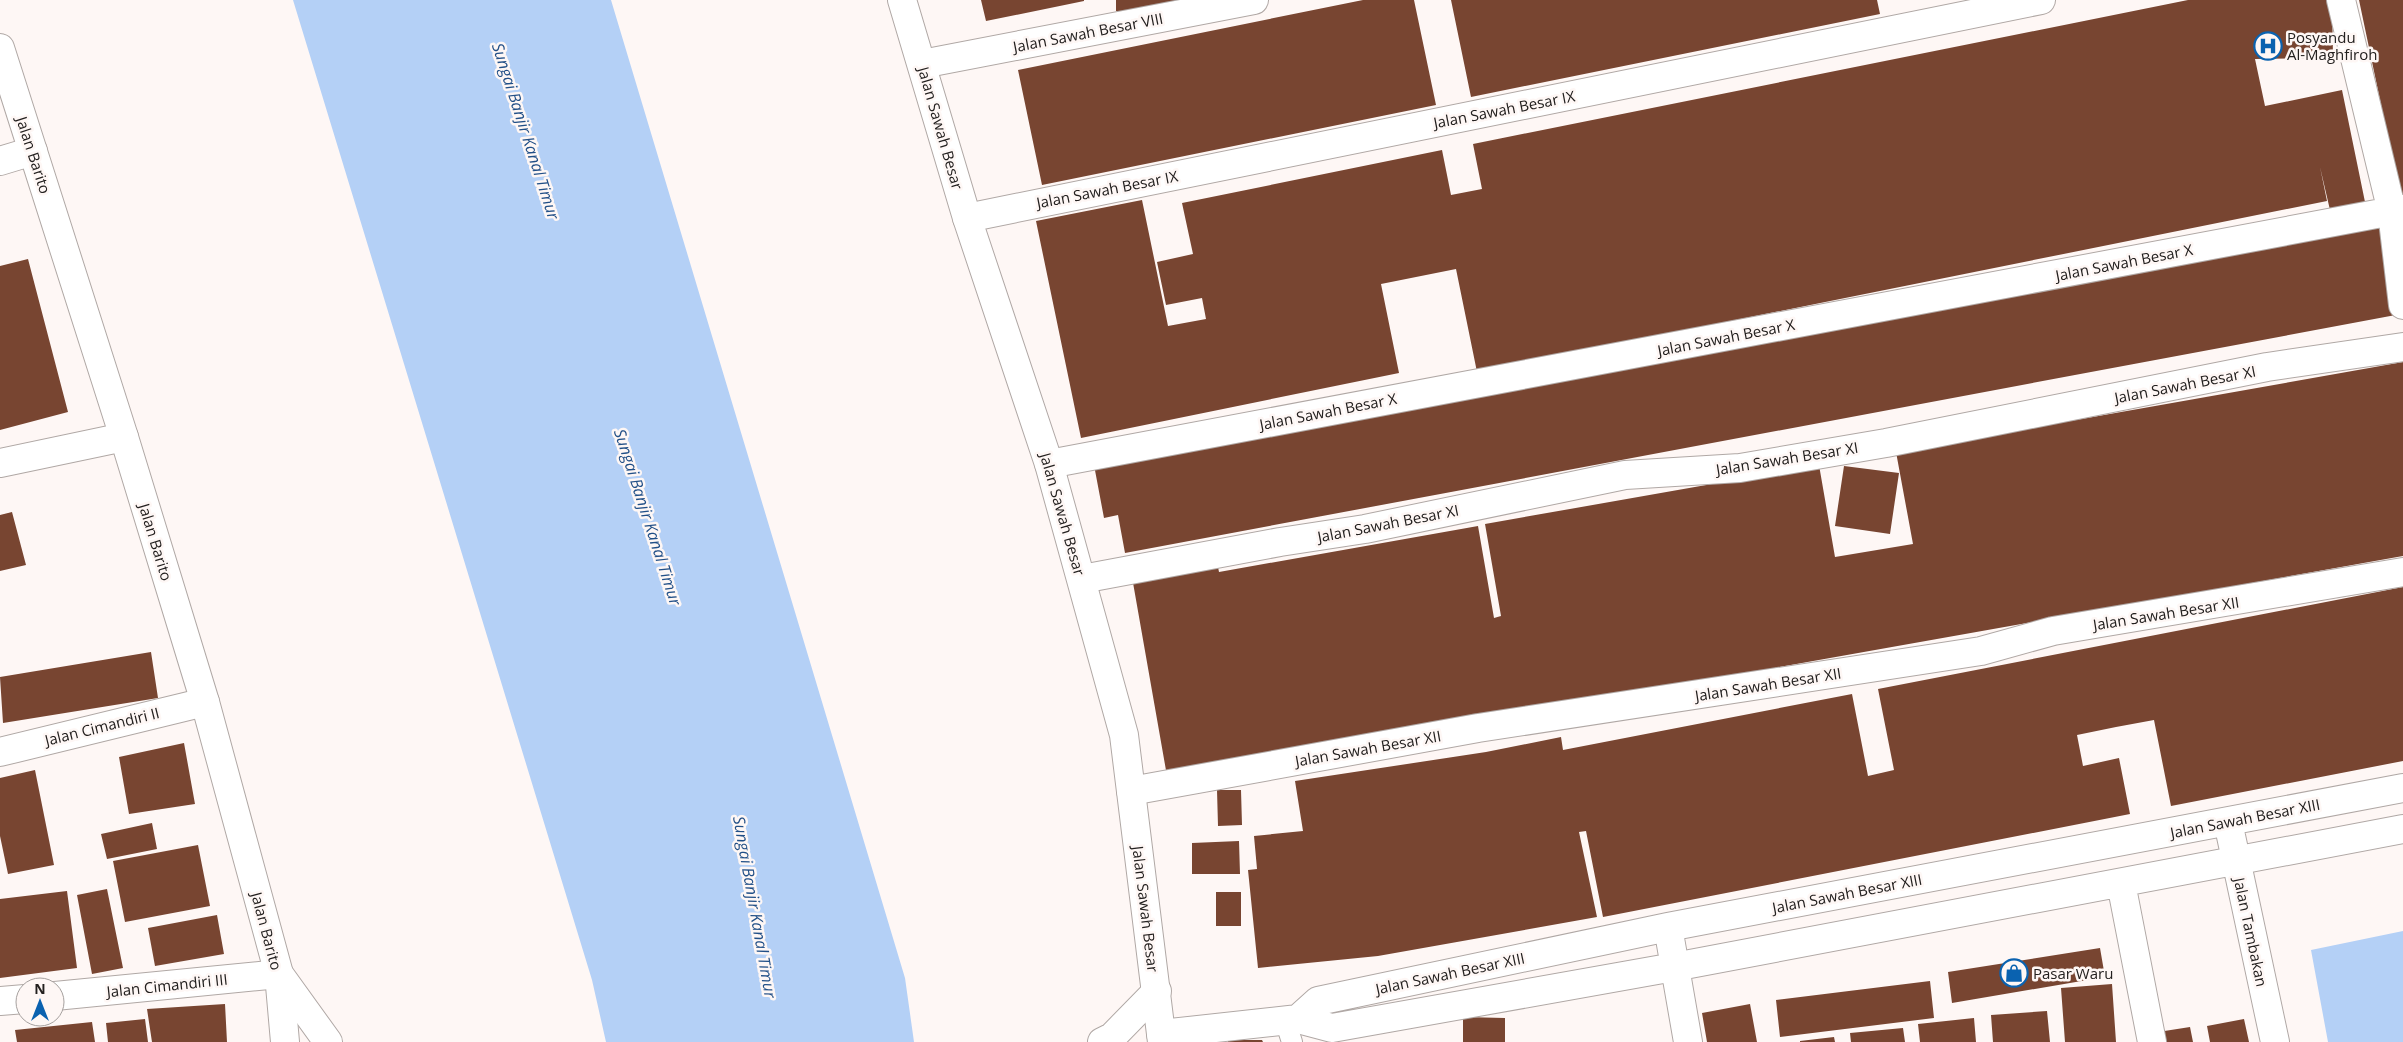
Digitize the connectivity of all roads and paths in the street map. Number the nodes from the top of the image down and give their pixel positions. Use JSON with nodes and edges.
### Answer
{"nodes":[{"id":1,"x":902,"y":0,"type":"edge"},
{"id":2,"x":1254,"y":0,"type":"edge"},
{"id":3,"x":2041,"y":0,"type":"edge"},
{"id":4,"x":2341,"y":0,"type":"edge"},
{"id":5,"x":0,"y":48,"type":"edge"},
{"id":6,"x":922,"y":64,"type":"junction"},
{"id":7,"x":33,"y":152,"type":"junction"},
{"id":8,"x":0,"y":161,"type":"edge"},
{"id":9,"x":2397,"y":210,"type":"edge"},
{"id":10,"x":967,"y":218,"type":"junction"},
{"id":11,"x":2403,"y":305,"type":"edge"},
{"id":12,"x":2403,"y":346,"type":"edge"},
{"id":13,"x":124,"y":437,"type":"junction"},
{"id":14,"x":0,"y":463,"type":"edge"},
{"id":15,"x":1049,"y":464,"type":"junction"},
{"id":16,"x":2403,"y":572,"type":"edge"},
{"id":17,"x":1082,"y":579,"type":"junction"},
{"id":18,"x":205,"y":702,"type":"junction"},
{"id":19,"x":0,"y":752,"type":"edge"},
{"id":20,"x":2403,"y":788,"type":"edge"},
{"id":21,"x":1131,"y":791,"type":"junction"},
{"id":22,"x":2228,"y":822,"type":"junction"},
{"id":23,"x":2403,"y":829,"type":"edge"},
{"id":24,"x":2235,"y":862,"type":"junction"},
{"id":25,"x":2121,"y":884,"type":"junction"},
{"id":26,"x":1668,"y":927,"type":"junction"},
{"id":27,"x":1674,"y":967,"type":"junction"},
{"id":28,"x":279,"y":974,"type":"junction"},
{"id":29,"x":1157,"y":991,"type":"junction"},
{"id":30,"x":65,"y":995,"type":"edge"},
{"id":31,"x":15,"y":1000,"type":"edge"},
{"id":32,"x":0,"y":1001,"type":"edge"},
{"id":33,"x":1291,"y":1027,"type":"edge"},
{"id":34,"x":1161,"y":1038,"type":"edge"},
{"id":35,"x":284,"y":1042,"type":"edge"},
{"id":36,"x":328,"y":1042,"type":"edge"},
{"id":37,"x":1102,"y":1042,"type":"edge"},
{"id":38,"x":1688,"y":1042,"type":"edge"},
{"id":39,"x":2152,"y":1042,"type":"edge"},
{"id":40,"x":2275,"y":1042,"type":"edge"}],
"edges":[{"from":1,"to":6,"type":"street","name":"Jalan Sawah Besar"},
{"from":2,"to":6,"type":"street","name":"Jalan Sawah Besar VIII"},
{"from":3,"to":10,"type":"street","name":"Jalan Sawah Besar IX"},
{"from":4,"to":9,"type":"street"},
{"from":5,"to":7,"type":"street","name":"Jalan Barito"},
{"from":6,"to":10,"type":"street","name":"Jalan Sawah Besar"},
{"from":7,"to":8,"type":"street"},
{"from":7,"to":13,"type":"street","name":"Jalan Barito"},
{"from":9,"to":11,"type":"street"},
{"from":9,"to":15,"type":"street","name":"Jalan Sawah Besar X"},
{"from":10,"to":15,"type":"street","name":"Jalan Sawah Besar"},
{"from":12,"to":17,"type":"street","name":"Jalan Sawah Besar XI"},
{"from":13,"to":14,"type":"street"},
{"from":13,"to":18,"type":"street","name":"Jalan Barito"},
{"from":15,"to":17,"type":"street","name":"Jalan Sawah Besar"},
{"from":16,"to":21,"type":"street","name":"Jalan Sawah Besar XII"},
{"from":17,"to":21,"type":"street","name":"Jalan Sawah Besar"},
{"from":18,"to":19,"type":"street","name":"Jalan Cimandiri II"},
{"from":18,"to":28,"type":"street","name":"Jalan Barito"},
{"from":20,"to":22,"type":"street","name":"Jalan Sawah Besar XIII"},
{"from":21,"to":29,"type":"street","name":"Jalan Sawah Besar"},
{"from":22,"to":24,"type":"street","name":"Jalan Tambakan"},
{"from":22,"to":26,"type":"street","name":"Jalan Sawah Besar XIII"},
{"from":23,"to":24,"type":"street","name":"Jalan Sawah Besar XIII"},
{"from":24,"to":25,"type":"street","name":"Jalan Sawah Besar XIII"},
{"from":24,"to":40,"type":"street","name":"Jalan Tambakan"},
{"from":25,"to":27,"type":"street","name":"Jalan Sawah Besar XIII"},
{"from":25,"to":39,"type":"street"},
{"from":26,"to":27,"type":"street"},
{"from":26,"to":33,"type":"street","name":"Jalan Sawah Besar XIII"},
{"from":27,"to":33,"type":"street","name":"Jalan Sawah Besar XIII"},
{"from":27,"to":38,"type":"street"},
{"from":28,"to":30,"type":"street","name":"Jalan Cimandiri III"},
{"from":28,"to":35,"type":"street","name":"Jalan Barito"},
{"from":28,"to":36,"type":"street"},
{"from":29,"to":34,"type":"street","name":"Jalan Sawah Besar"},
{"from":29,"to":37,"type":"street"},
{"from":31,"to":32,"type":"street"},
{"from":33,"to":34,"type":"street","name":"Jalan Sawah Besar XIII"}]}
